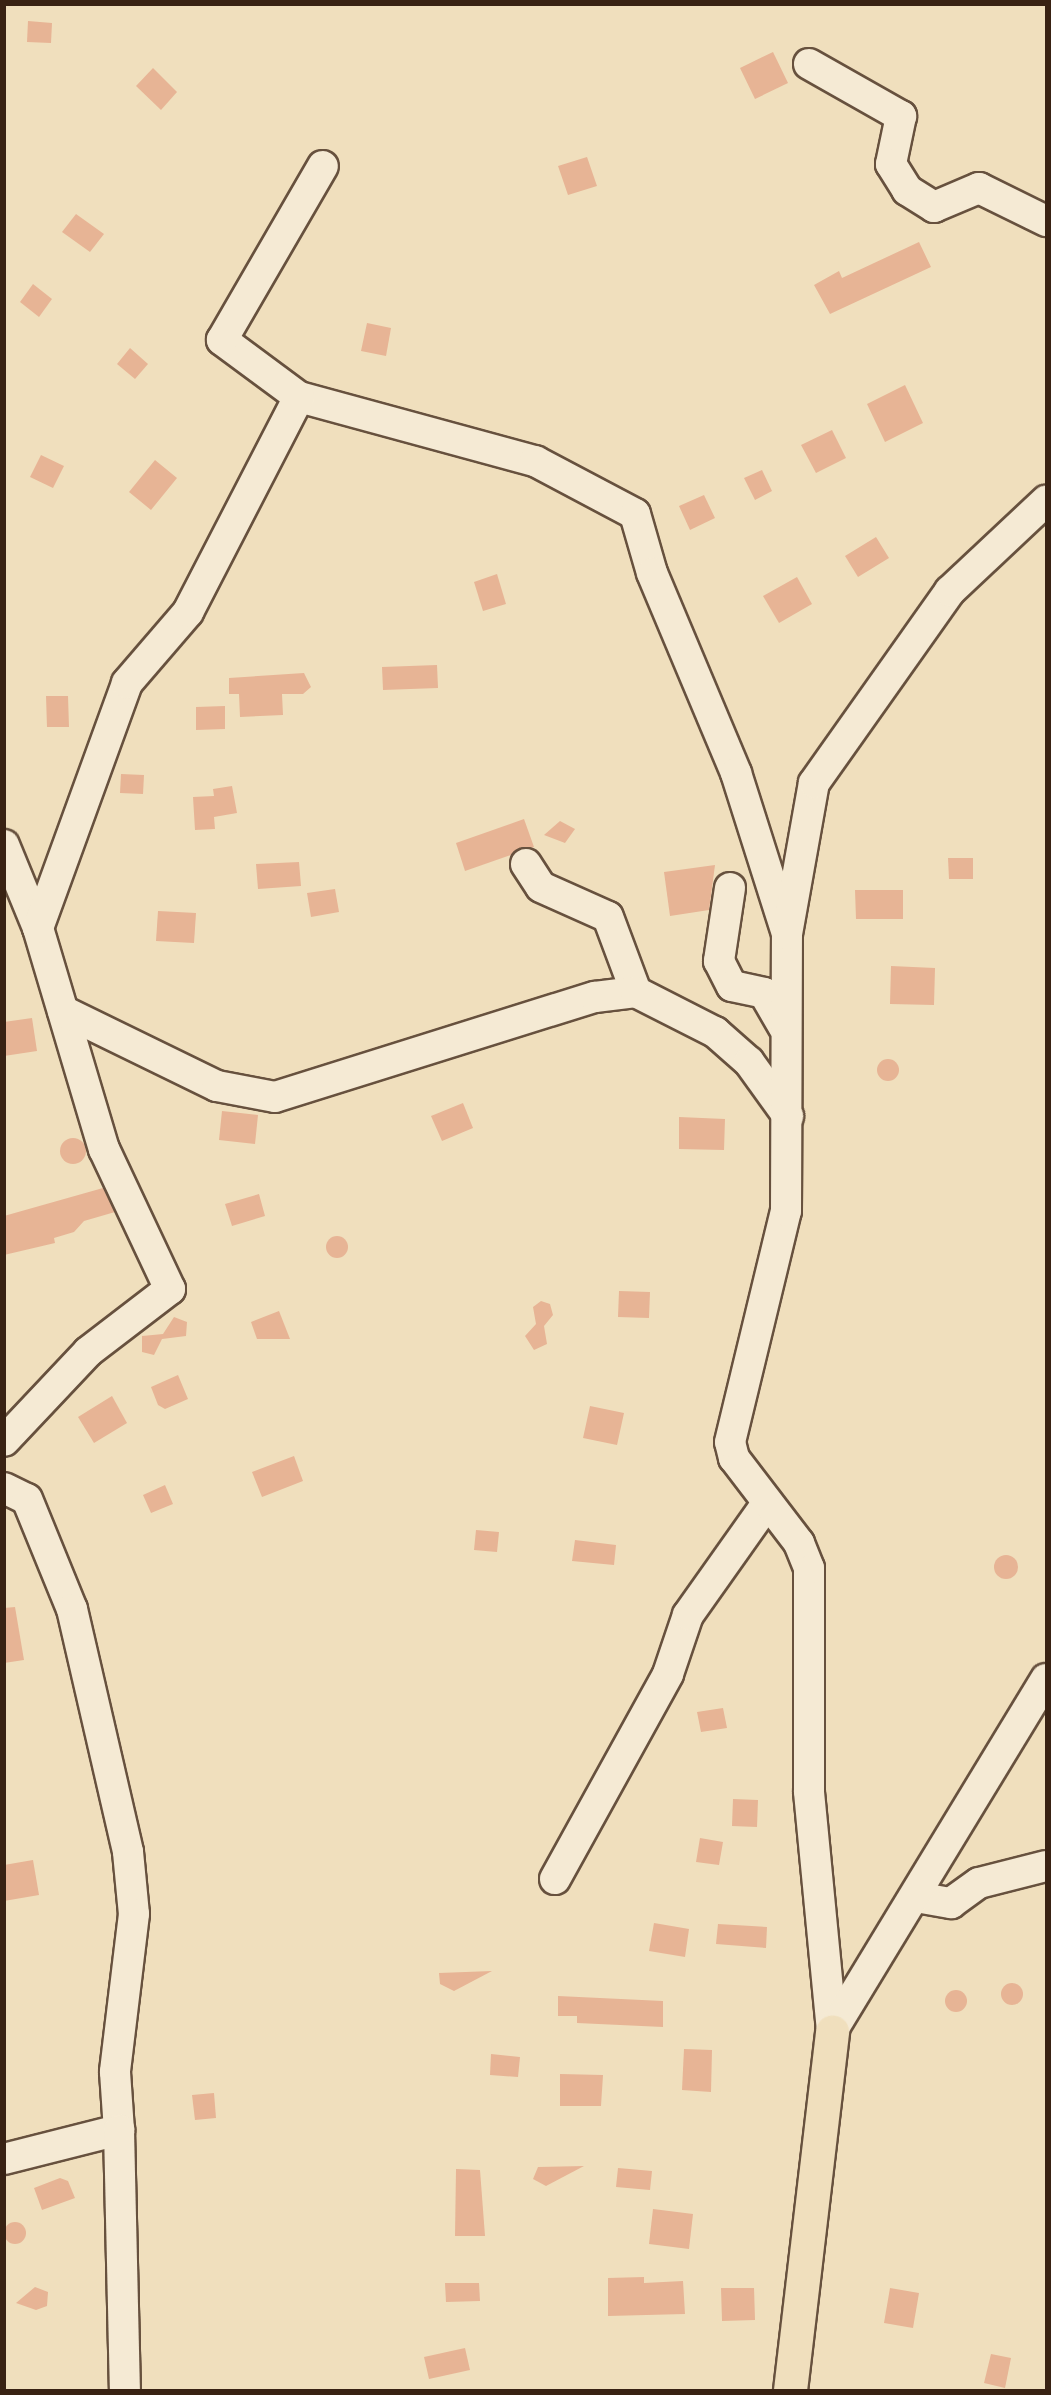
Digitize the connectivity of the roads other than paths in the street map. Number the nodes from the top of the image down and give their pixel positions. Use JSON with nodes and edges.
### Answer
{"nodes":[{"id":1,"x":809,"y":64,"type":"dead end"},
{"id":2,"x":323,"y":166,"type":"dead end"},
{"id":3,"x":1047,"y":221,"type":"edge"},
{"id":4,"x":299,"y":397,"type":"junction"},
{"id":5,"x":1047,"y":501,"type":"edge"},
{"id":6,"x":4,"y":845,"type":"edge"},
{"id":7,"x":526,"y":864,"type":"dead end"},
{"id":8,"x":730,"y":888,"type":"dead end"},
{"id":9,"x":38,"y":928,"type":"junction"},
{"id":10,"x":787,"y":934,"type":"junction"},
{"id":11,"x":636,"y":992,"type":"junction"},
{"id":12,"x":63,"y":1011,"type":"junction"},
{"id":13,"x":784,"y":1028,"type":"junction"},
{"id":14,"x":788,"y":1116,"type":"junction"},
{"id":15,"x":4,"y":1441,"type":"edge"},
{"id":16,"x":4,"y":1488,"type":"edge"},
{"id":17,"x":766,"y":1505,"type":"junction"},
{"id":18,"x":1047,"y":1679,"type":"edge"},
{"id":19,"x":1047,"y":1866,"type":"edge"},
{"id":20,"x":555,"y":1880,"type":"dead end"},
{"id":21,"x":916,"y":1897,"type":"junction"},
{"id":22,"x":832,"y":2031,"type":"junction"},
{"id":23,"x":119,"y":2130,"type":"junction"},
{"id":24,"x":4,"y":2159,"type":"edge"},
{"id":25,"x":125,"y":2391,"type":"edge"},
{"id":26,"x":790,"y":2391,"type":"edge"}],
"edges":[{"from":1,"to":3,"type":"street"},
{"from":2,"to":4,"type":"street"},
{"from":4,"to":9,"type":"street"},
{"from":4,"to":10,"type":"street"},
{"from":5,"to":10,"type":"street"},
{"from":6,"to":9,"type":"street"},
{"from":7,"to":11,"type":"street"},
{"from":8,"to":13,"type":"street"},
{"from":9,"to":12,"type":"street"},
{"from":10,"to":13,"type":"street"},
{"from":11,"to":12,"type":"street"},
{"from":11,"to":14,"type":"street"},
{"from":12,"to":15,"type":"street"},
{"from":13,"to":14,"type":"street"},
{"from":14,"to":17,"type":"street"},
{"from":16,"to":23,"type":"street"},
{"from":17,"to":20,"type":"street"},
{"from":17,"to":22,"type":"street"},
{"from":18,"to":21,"type":"street"},
{"from":19,"to":21,"type":"street"},
{"from":21,"to":22,"type":"street"},
{"from":22,"to":26,"type":"main road"},
{"from":23,"to":24,"type":"street"},
{"from":23,"to":25,"type":"street"}]}
